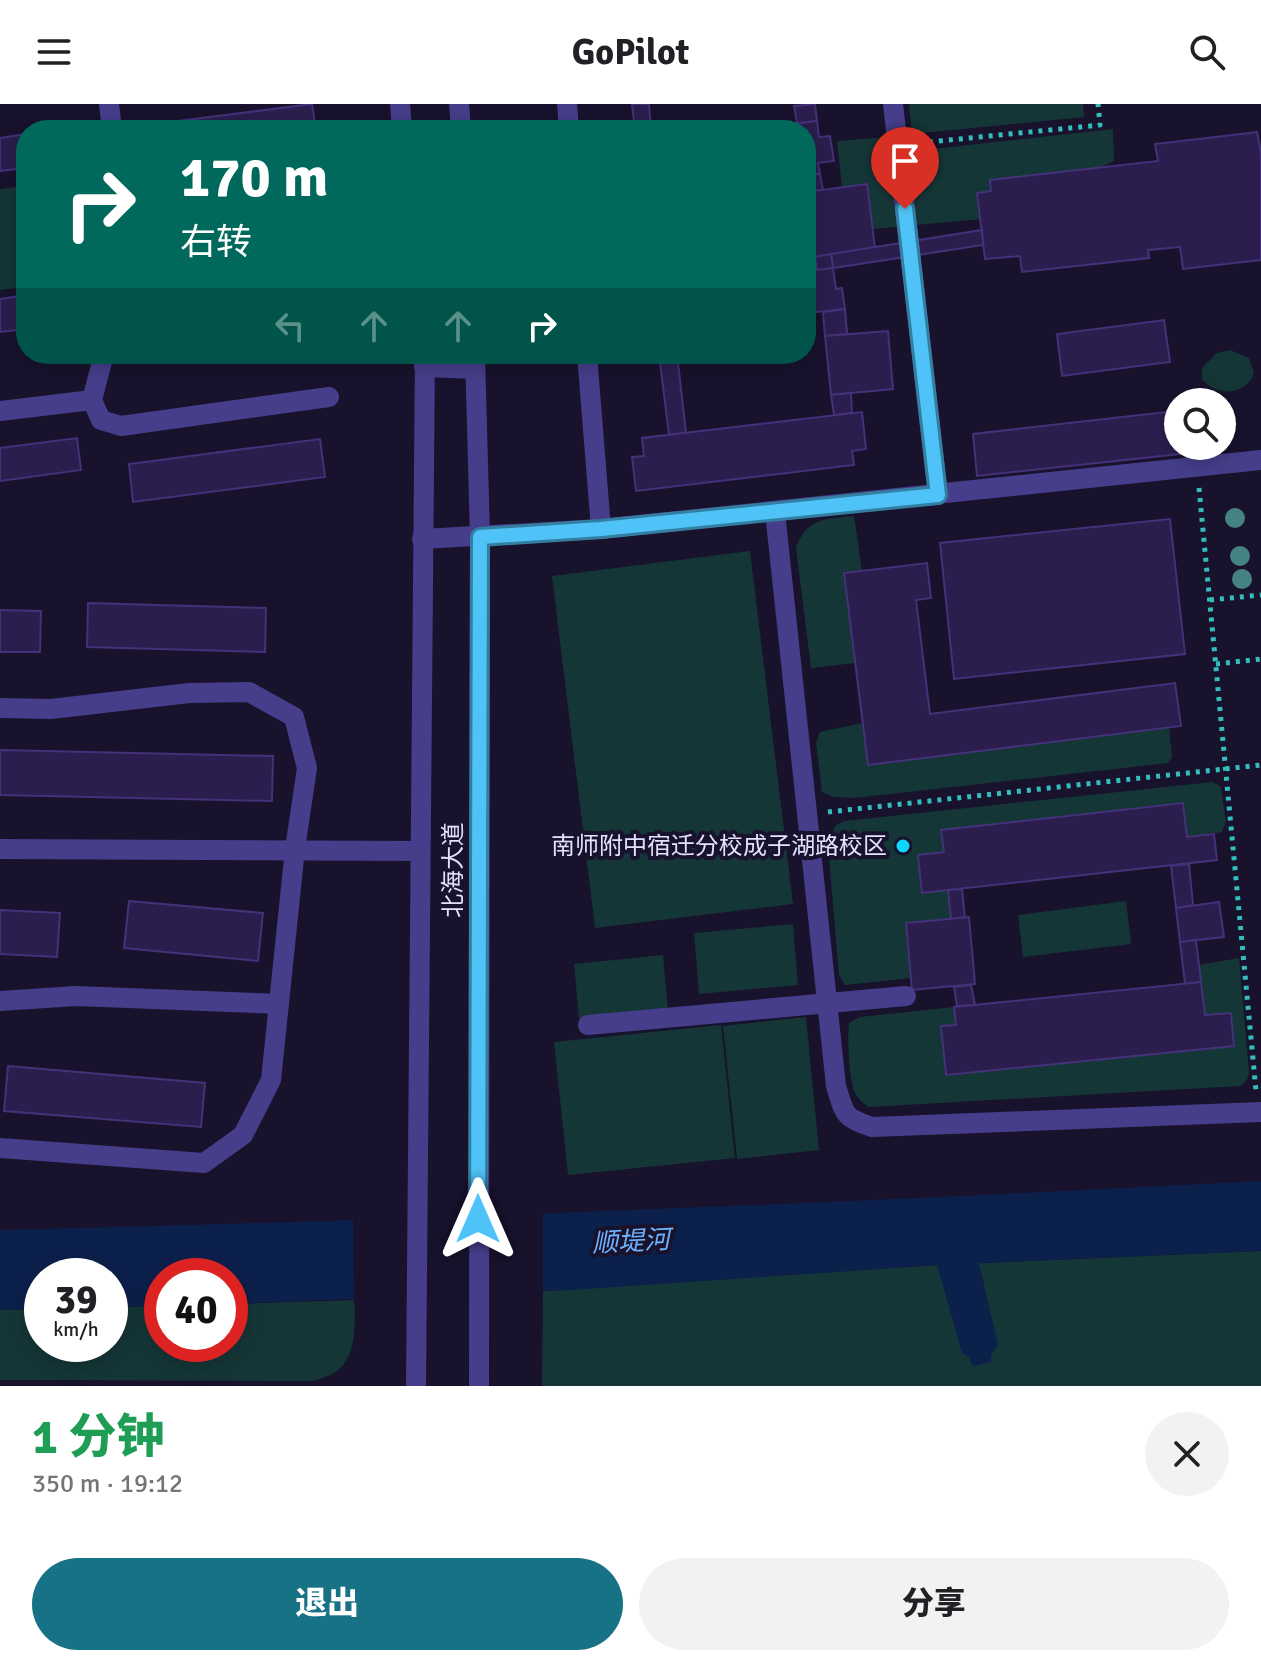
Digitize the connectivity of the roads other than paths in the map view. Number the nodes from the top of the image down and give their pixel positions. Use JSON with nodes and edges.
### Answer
{"nodes":[{"id":1,"x":893,"y":104,"type":"edge"},
{"id":2,"x":101,"y":364,"type":"edge"},
{"id":3,"x":425,"y":364,"type":"edge"},
{"id":4,"x":475,"y":364,"type":"edge"},
{"id":5,"x":588,"y":364,"type":"edge"},
{"id":6,"x":329,"y":397,"type":"dead end"},
{"id":7,"x":92,"y":400,"type":"junction"},
{"id":8,"x":0,"y":411,"type":"edge"},
{"id":9,"x":1261,"y":460,"type":"edge"},
{"id":10,"x":938,"y":495,"type":"junction"},
{"id":11,"x":775,"y":512,"type":"junction"},
{"id":12,"x":601,"y":529,"type":"junction"},
{"id":13,"x":480,"y":537,"type":"junction"},
{"id":14,"x":422,"y":539,"type":"junction"},
{"id":15,"x":0,"y":708,"type":"edge"},
{"id":16,"x":0,"y":849,"type":"edge"},
{"id":17,"x":295,"y":849,"type":"junction"},
{"id":18,"x":419,"y":851,"type":"junction"},
{"id":19,"x":906,"y":996,"type":"dead end"},
{"id":20,"x":0,"y":1001,"type":"edge"},
{"id":21,"x":828,"y":1003,"type":"junction"},
{"id":22,"x":279,"y":1004,"type":"junction"},
{"id":23,"x":588,"y":1025,"type":"dead end"},
{"id":24,"x":1259,"y":1112,"type":"edge"},
{"id":25,"x":0,"y":1148,"type":"edge"},
{"id":26,"x":416,"y":1386,"type":"edge"},
{"id":27,"x":479,"y":1386,"type":"edge"}],
"edges":[{"from":1,"to":10,"type":"street"},
{"from":2,"to":7,"type":"street"},
{"from":3,"to":14,"type":"street","name":"北海大道"},
{"from":4,"to":13,"type":"street","name":"北海大道"},
{"from":5,"to":12,"type":"street"},
{"from":6,"to":7,"type":"street"},
{"from":7,"to":8,"type":"street"},
{"from":9,"to":10,"type":"street"},
{"from":10,"to":11,"type":"street"},
{"from":11,"to":12,"type":"street"},
{"from":11,"to":21,"type":"street"},
{"from":12,"to":13,"type":"street"},
{"from":13,"to":14,"type":"street"},
{"from":13,"to":27,"type":"street","name":"北海大道"},
{"from":14,"to":18,"type":"street","name":"北海大道"},
{"from":15,"to":17,"type":"street"},
{"from":16,"to":17,"type":"street"},
{"from":17,"to":18,"type":"street"},
{"from":17,"to":22,"type":"street"},
{"from":18,"to":26,"type":"street","name":"北海大道"},
{"from":19,"to":21,"type":"street"},
{"from":20,"to":22,"type":"street"},
{"from":21,"to":23,"type":"street"},
{"from":21,"to":24,"type":"street"},
{"from":22,"to":25,"type":"street"}]}
